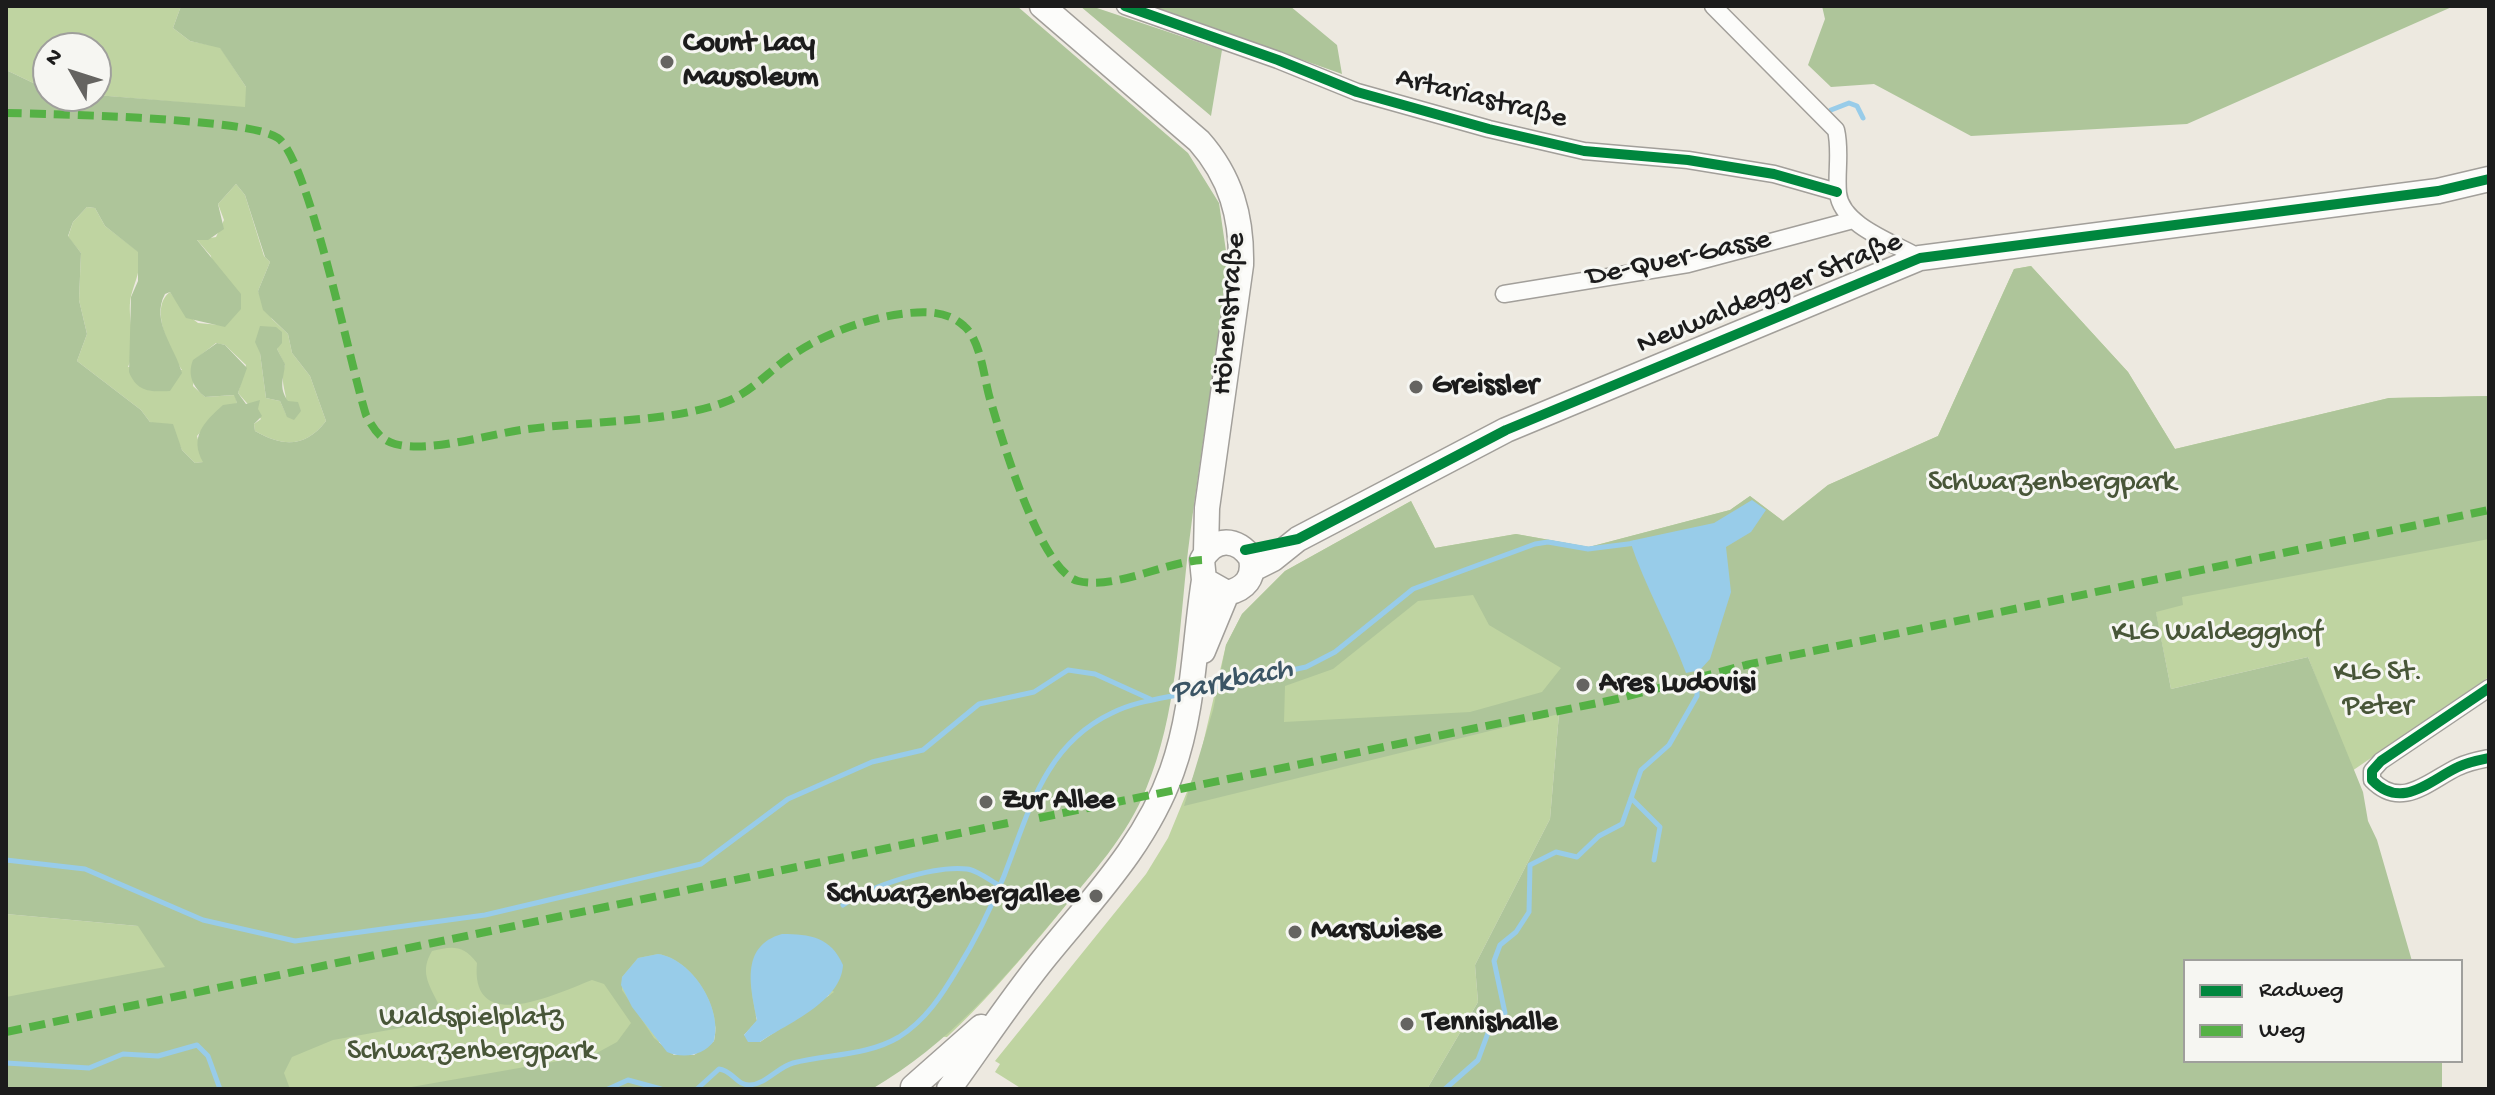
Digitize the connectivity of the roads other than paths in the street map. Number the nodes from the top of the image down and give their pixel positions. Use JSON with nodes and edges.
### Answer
{"nodes":[{"id":1,"x":1042,"y":6,"type":"edge"},
{"id":2,"x":1125,"y":6,"type":"edge"},
{"id":3,"x":1713,"y":6,"type":"edge"},
{"id":4,"x":2489,"y":179,"type":"edge"},
{"id":5,"x":1837,"y":192,"type":"junction"},
{"id":6,"x":1853,"y":220,"type":"junction"},
{"id":7,"x":1920,"y":258,"type":"junction"},
{"id":8,"x":1504,"y":294,"type":"dead end"},
{"id":9,"x":1215,"y":465,"type":"junction"},
{"id":10,"x":1206,"y":552,"type":"junction"},
{"id":11,"x":1242,"y":553,"type":"junction"},
{"id":12,"x":1204,"y":580,"type":"junction"},
{"id":13,"x":1227,"y":593,"type":"junction"},
{"id":14,"x":1194,"y":671,"type":"junction"},
{"id":15,"x":2489,"y":688,"type":"edge"},
{"id":16,"x":2489,"y":758,"type":"edge"},
{"id":17,"x":1015,"y":996,"type":"junction"},
{"id":18,"x":912,"y":1088,"type":"edge"},
{"id":19,"x":949,"y":1089,"type":"edge"}],
"edges":[{"from":1,"to":9,"type":"main road","name":"Höhenstraße"},
{"from":2,"to":5,"type":"street","name":"Artariastraße"},
{"from":3,"to":5,"type":"street"},
{"from":4,"to":7,"type":"main road","name":"Neuwaldegger Straße"},
{"from":5,"to":6,"type":"street"},
{"from":6,"to":7,"type":"street"},
{"from":6,"to":8,"type":"street","name":"De-Quer-Gasse"},
{"from":7,"to":11,"type":"main road","name":"Neuwaldegger Straße"},
{"from":9,"to":10,"type":"main road","name":"Höhenstraße"},
{"from":9,"to":11,"type":"main road","name":"Höhenstraße"},
{"from":10,"to":11,"type":"main road","name":"Neuwaldegger Straße"},
{"from":10,"to":12,"type":"main road"},
{"from":11,"to":13,"type":"main road","name":"Neuwaldegger Straße"},
{"from":12,"to":13,"type":"main road"},
{"from":12,"to":14,"type":"main road"},
{"from":13,"to":14,"type":"main road","name":"Neuwaldegger Straße"},
{"from":14,"to":17,"type":"main road"},
{"from":15,"to":16,"type":"street"},
{"from":17,"to":18,"type":"main road"},
{"from":17,"to":19,"type":"main road"}]}
